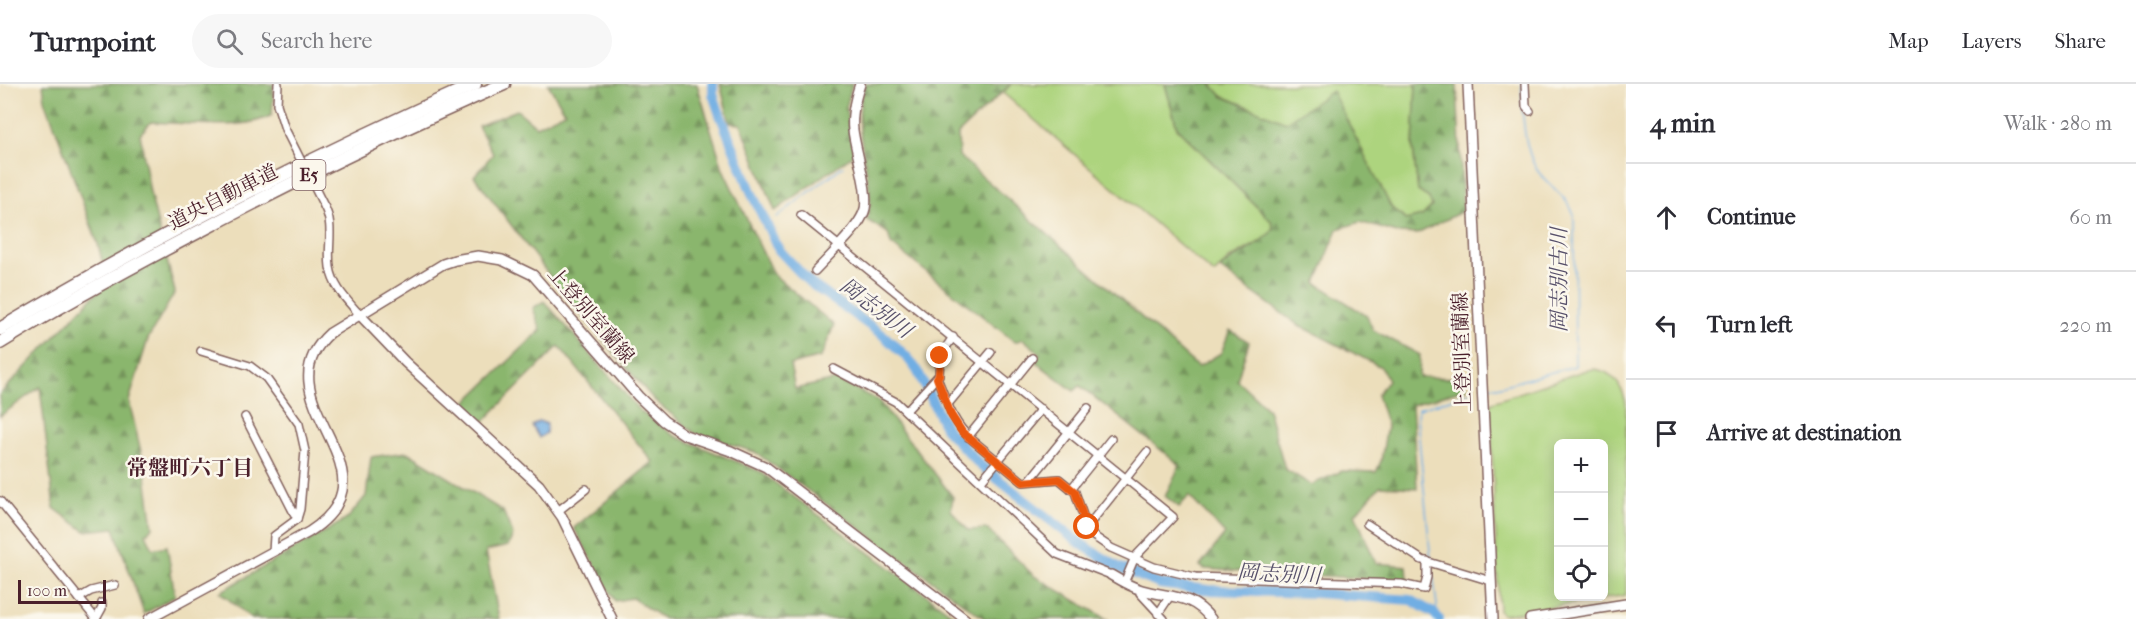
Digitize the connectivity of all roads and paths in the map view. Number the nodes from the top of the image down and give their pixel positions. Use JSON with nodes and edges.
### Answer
{"nodes":[{"id":1,"x":278,"y":84,"type":"edge"},
{"id":2,"x":475,"y":84,"type":"edge"},
{"id":3,"x":504,"y":84,"type":"edge"},
{"id":4,"x":860,"y":84,"type":"edge"},
{"id":5,"x":1468,"y":84,"type":"edge"},
{"id":6,"x":1525,"y":84,"type":"edge"},
{"id":7,"x":1530,"y":111,"type":"dead end"},
{"id":8,"x":801,"y":215,"type":"dead end"},
{"id":9,"x":839,"y":246,"type":"junction"},
{"id":10,"x":116,"y":269,"type":"junction"},
{"id":11,"x":815,"y":271,"type":"dead end"},
{"id":12,"x":359,"y":314,"type":"junction"},
{"id":13,"x":0,"y":329,"type":"edge"},
{"id":14,"x":953,"y":338,"type":"junction"},
{"id":15,"x":0,"y":344,"type":"edge"},
{"id":16,"x":201,"y":351,"type":"dead end"},
{"id":17,"x":991,"y":352,"type":"dead end"},
{"id":18,"x":1032,"y":358,"type":"dead end"},
{"id":19,"x":983,"y":362,"type":"junction"},
{"id":20,"x":834,"y":369,"type":"dead end"},
{"id":21,"x":936,"y":379,"type":"junction"},
{"id":22,"x":1011,"y":385,"type":"junction"},
{"id":23,"x":948,"y":404,"type":"junction"},
{"id":24,"x":1088,"y":408,"type":"dead end"},
{"id":25,"x":1041,"y":409,"type":"junction"},
{"id":26,"x":906,"y":411,"type":"junction"},
{"id":27,"x":246,"y":417,"type":"dead end"},
{"id":28,"x":1069,"y":432,"type":"junction"},
{"id":29,"x":968,"y":437,"type":"junction"},
{"id":30,"x":1111,"y":439,"type":"dead end"},
{"id":31,"x":1147,"y":452,"type":"dead end"},
{"id":32,"x":1098,"y":456,"type":"junction"},
{"id":33,"x":998,"y":460,"type":"junction"},
{"id":34,"x":1126,"y":478,"type":"junction"},
{"id":35,"x":983,"y":479,"type":"junction"},
{"id":36,"x":1029,"y":481,"type":"junction"},
{"id":37,"x":586,"y":489,"type":"dead end"},
{"id":38,"x":1071,"y":489,"type":"junction"},
{"id":39,"x":0,"y":501,"type":"edge"},
{"id":40,"x":558,"y":511,"type":"junction"},
{"id":41,"x":297,"y":519,"type":"junction"},
{"id":42,"x":1367,"y":524,"type":"dead end"},
{"id":43,"x":1087,"y":527,"type":"junction"},
{"id":44,"x":273,"y":552,"type":"junction"},
{"id":45,"x":1134,"y":559,"type":"junction"},
{"id":46,"x":1427,"y":561,"type":"junction"},
{"id":47,"x":1112,"y":574,"type":"joint"},
{"id":48,"x":1126,"y":579,"type":"junction"},
{"id":49,"x":1491,"y":581,"type":"junction"},
{"id":50,"x":115,"y":585,"type":"dead end"},
{"id":51,"x":1140,"y":590,"type":"junction"},
{"id":52,"x":1170,"y":596,"type":"junction"},
{"id":53,"x":79,"y":598,"type":"junction"},
{"id":54,"x":102,"y":603,"type":"dead end"},
{"id":55,"x":1626,"y":604,"type":"edge"},
{"id":56,"x":1161,"y":616,"type":"edge"},
{"id":57,"x":96,"y":619,"type":"edge"},
{"id":58,"x":149,"y":619,"type":"edge"},
{"id":59,"x":612,"y":619,"type":"edge"},
{"id":60,"x":965,"y":619,"type":"edge"},
{"id":61,"x":1211,"y":619,"type":"edge"},
{"id":62,"x":1493,"y":619,"type":"edge"},
{"id":63,"x":1530,"y":619,"type":"edge"}],
"edges":[{"from":1,"to":12,"type":"street","bridge":true},
{"from":2,"to":10,"type":"highway","name":"道央自動車道","number":"E5"},
{"from":3,"to":10,"type":"highway","name":"道央自動車道","number":"E5"},
{"from":4,"to":9,"type":"main road"},
{"from":5,"to":49,"type":"main road","name":"上登別室蘭線"},
{"from":6,"to":7,"type":"street"},
{"from":8,"to":9,"type":"street"},
{"from":9,"to":11,"type":"street"},
{"from":9,"to":14,"type":"street"},
{"from":10,"to":13,"type":"highway","name":"道央自動車道","number":"E5"},
{"from":10,"to":15,"type":"highway","name":"道央自動車道","number":"E5"},
{"from":12,"to":40,"type":"main road"},
{"from":12,"to":44,"type":"main road","name":"上登別室蘭線"},
{"from":12,"to":60,"type":"main road","name":"上登別室蘭線"},
{"from":14,"to":19,"type":"street"},
{"from":14,"to":21,"type":"street"},
{"from":16,"to":41,"type":"street"},
{"from":17,"to":19,"type":"street"},
{"from":18,"to":22,"type":"street"},
{"from":19,"to":22,"type":"street"},
{"from":19,"to":23,"type":"street"},
{"from":20,"to":26,"type":"street"},
{"from":21,"to":23,"type":"street"},
{"from":21,"to":26,"type":"street"},
{"from":22,"to":25,"type":"street"},
{"from":22,"to":29,"type":"street"},
{"from":23,"to":29,"type":"street"},
{"from":24,"to":28,"type":"street"},
{"from":25,"to":28,"type":"street"},
{"from":25,"to":33,"type":"street"},
{"from":26,"to":35,"type":"street"},
{"from":27,"to":41,"type":"street"},
{"from":28,"to":32,"type":"street"},
{"from":28,"to":36,"type":"street"},
{"from":29,"to":33,"type":"street"},
{"from":30,"to":32,"type":"street"},
{"from":31,"to":34,"type":"street"},
{"from":32,"to":34,"type":"street"},
{"from":32,"to":38,"type":"street"},
{"from":33,"to":35,"type":"street"},
{"from":33,"to":36,"type":"street"},
{"from":34,"to":43,"type":"street"},
{"from":34,"to":45,"type":"street"},
{"from":35,"to":47,"type":"street"},
{"from":36,"to":38,"type":"street"},
{"from":37,"to":40,"type":"street"},
{"from":38,"to":43,"type":"street"},
{"from":39,"to":53,"type":"street"},
{"from":40,"to":59,"type":"main road"},
{"from":41,"to":44,"type":"street"},
{"from":42,"to":46,"type":"street"},
{"from":43,"to":45,"type":"street"},
{"from":44,"to":58,"type":"main road","name":"上登別室蘭線"},
{"from":45,"to":46,"type":"street"},
{"from":45,"to":48,"type":"street"},
{"from":46,"to":49,"type":"street"},
{"from":47,"to":48,"type":"main road"},
{"from":48,"to":51,"type":"main road"},
{"from":49,"to":62,"type":"main road","name":"上登別室蘭線"},
{"from":50,"to":53,"type":"street"},
{"from":51,"to":52,"type":"main road"},
{"from":51,"to":56,"type":"street"},
{"from":52,"to":56,"type":"street"},
{"from":52,"to":61,"type":"main road"},
{"from":53,"to":57,"type":"street"},
{"from":54,"to":57,"type":"street"},
{"from":55,"to":63,"type":"main road"}]}
